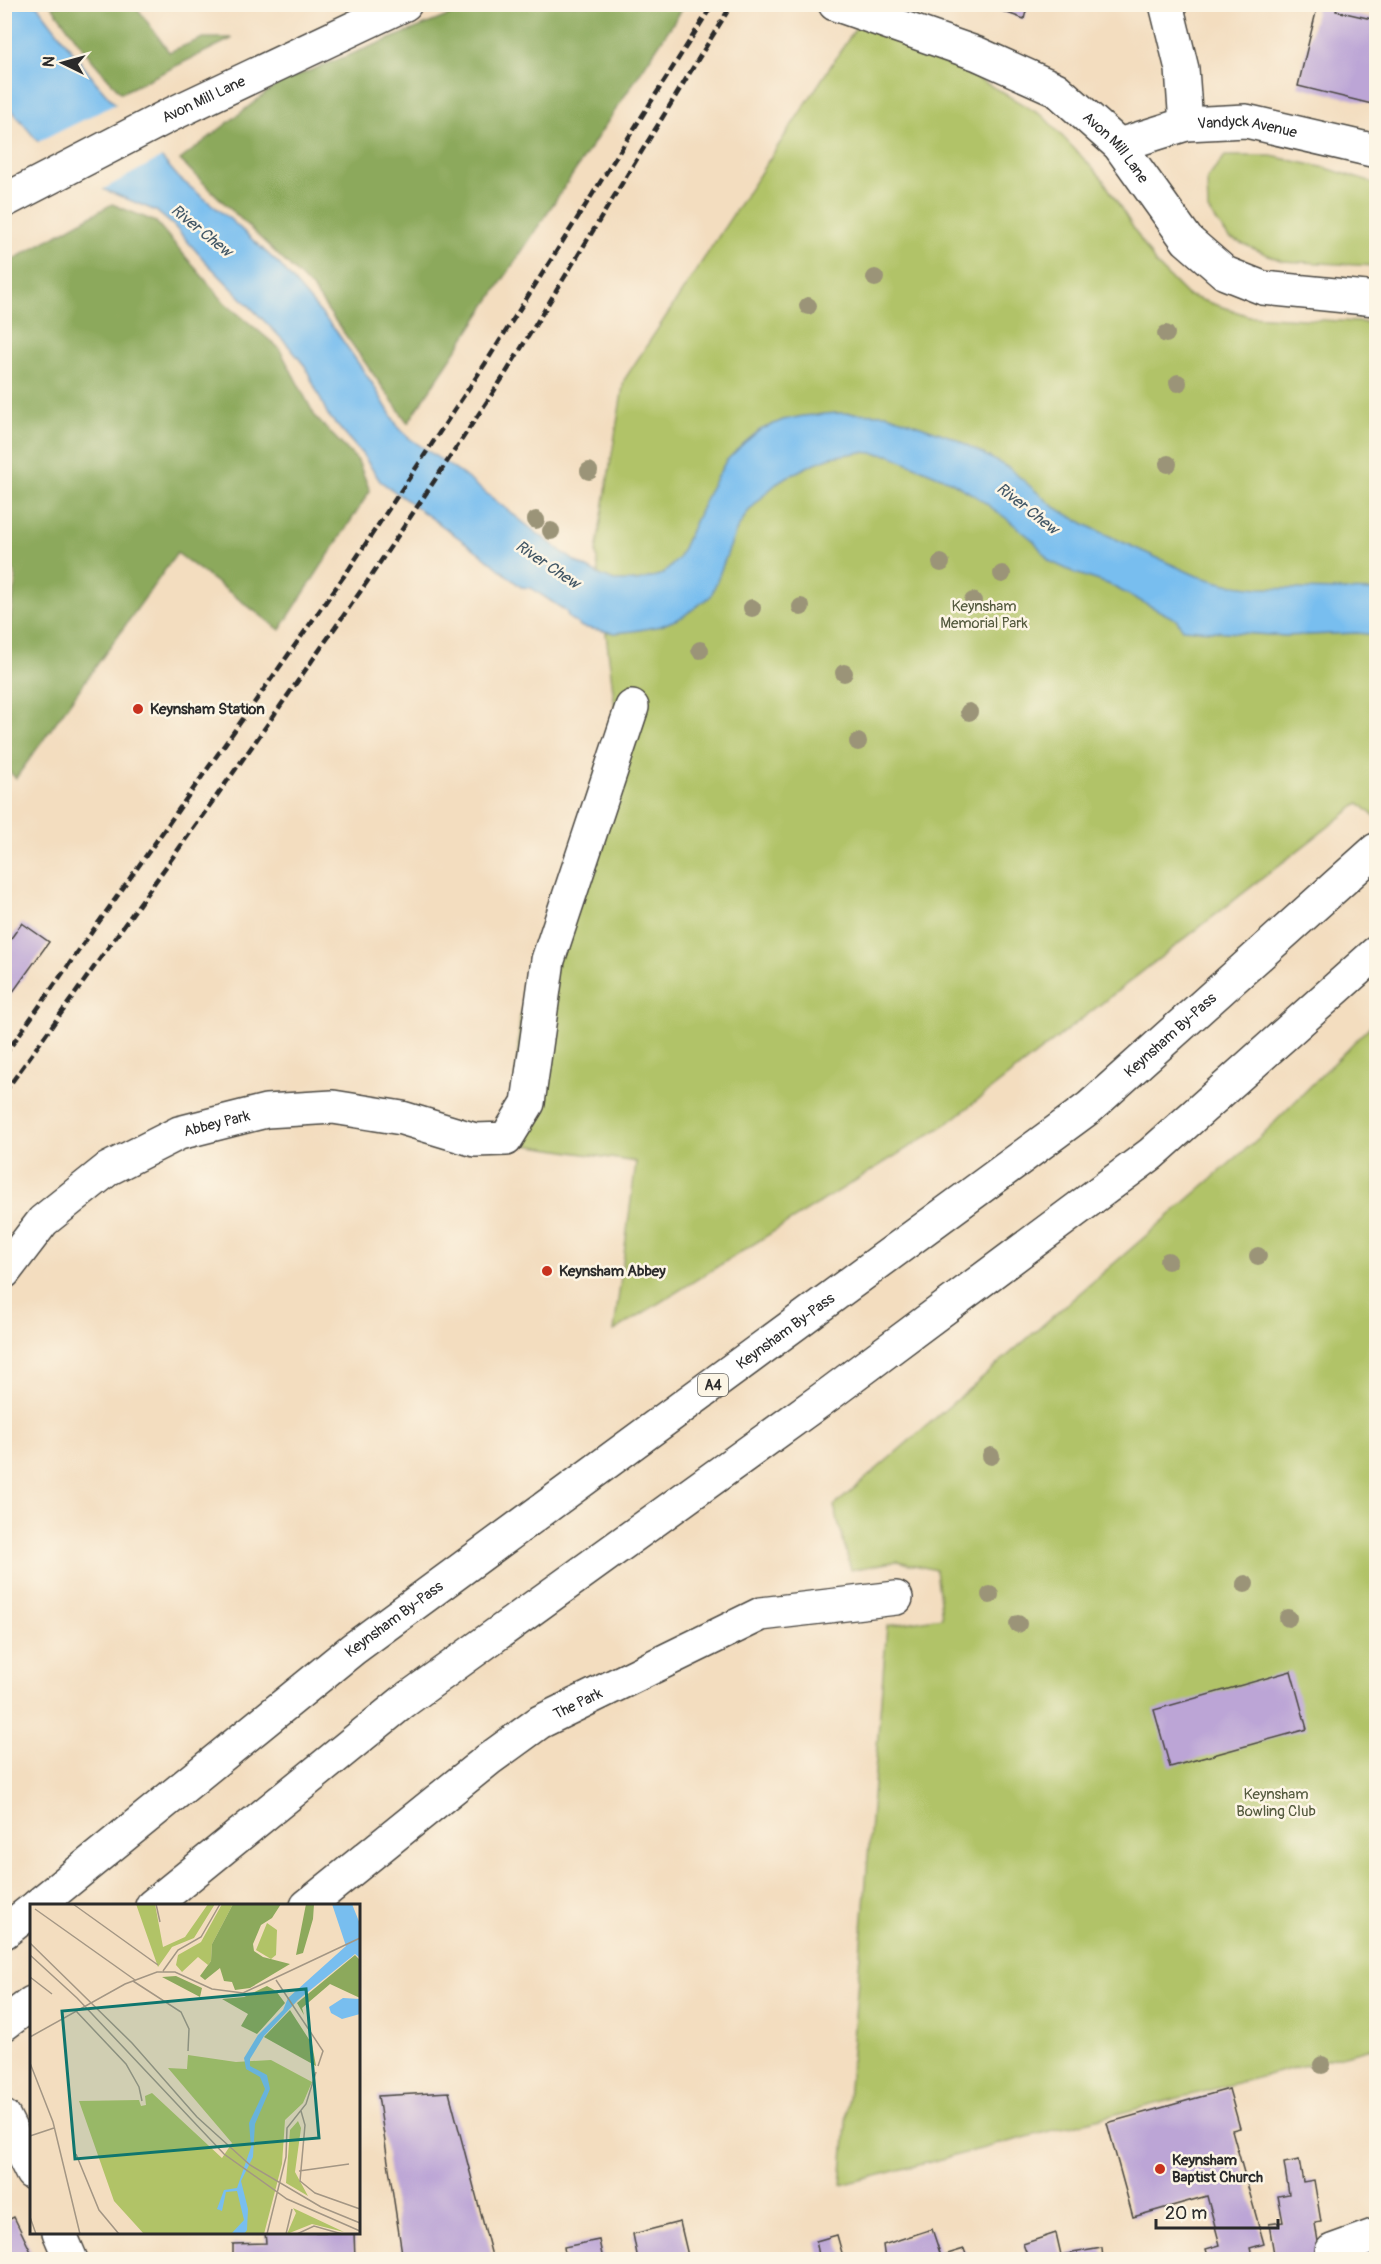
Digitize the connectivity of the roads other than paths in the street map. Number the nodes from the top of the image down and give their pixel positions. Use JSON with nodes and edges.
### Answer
{"nodes":[{"id":1,"x":405,"y":4,"type":"edge"},
{"id":2,"x":835,"y":4,"type":"edge"},
{"id":3,"x":1166,"y":4,"type":"edge"},
{"id":4,"x":1186,"y":124,"type":"junction"},
{"id":5,"x":1119,"y":145,"type":"junction"},
{"id":6,"x":1377,"y":151,"type":"edge"},
{"id":7,"x":11,"y":197,"type":"edge"},
{"id":8,"x":1377,"y":299,"type":"edge"},
{"id":9,"x":632,"y":707,"type":"dead end"},
{"id":10,"x":1377,"y":850,"type":"edge"},
{"id":11,"x":1377,"y":953,"type":"edge"},
{"id":12,"x":4,"y":1272,"type":"edge"},
{"id":13,"x":896,"y":1598,"type":"dead end"},
{"id":14,"x":38,"y":1904,"type":"edge"},
{"id":15,"x":153,"y":1904,"type":"edge"},
{"id":16,"x":308,"y":1904,"type":"edge"},
{"id":17,"x":30,"y":1912,"type":"edge"},
{"id":18,"x":4,"y":1932,"type":"edge"},
{"id":19,"x":30,"y":2004,"type":"edge"},
{"id":20,"x":4,"y":2024,"type":"edge"},
{"id":21,"x":14,"y":2133,"type":"edge"},
{"id":22,"x":30,"y":2169,"type":"edge"},
{"id":23,"x":60,"y":2234,"type":"edge"},
{"id":24,"x":1377,"y":2235,"type":"edge"},
{"id":25,"x":1332,"y":2251,"type":"dead end"},
{"id":26,"x":71,"y":2259,"type":"edge"}],
"edges":[{"from":1,"to":7,"type":"main road","name":"Avon Mill Lane"},
{"from":2,"to":5,"type":"main road","name":"Avon Mill Lane"},
{"from":3,"to":4,"type":"main road"},
{"from":4,"to":5,"type":"main road","name":"Vandyck Avenue"},
{"from":4,"to":6,"type":"main road","name":"Vandyck Avenue"},
{"from":5,"to":8,"type":"main road","name":"Avon Mill Lane"},
{"from":9,"to":12,"type":"main road","name":"Abbey Park"},
{"from":10,"to":14,"type":"main road","name":"Keynsham By-Pass","number":"A4"},
{"from":11,"to":15,"type":"main road"},
{"from":13,"to":16,"type":"main road","name":"The Park"},
{"from":17,"to":18,"type":"main road"},
{"from":19,"to":20,"type":"main road"},
{"from":21,"to":22,"type":"main road"},
{"from":23,"to":26,"type":"main road"},
{"from":24,"to":25,"type":"main road"}]}
